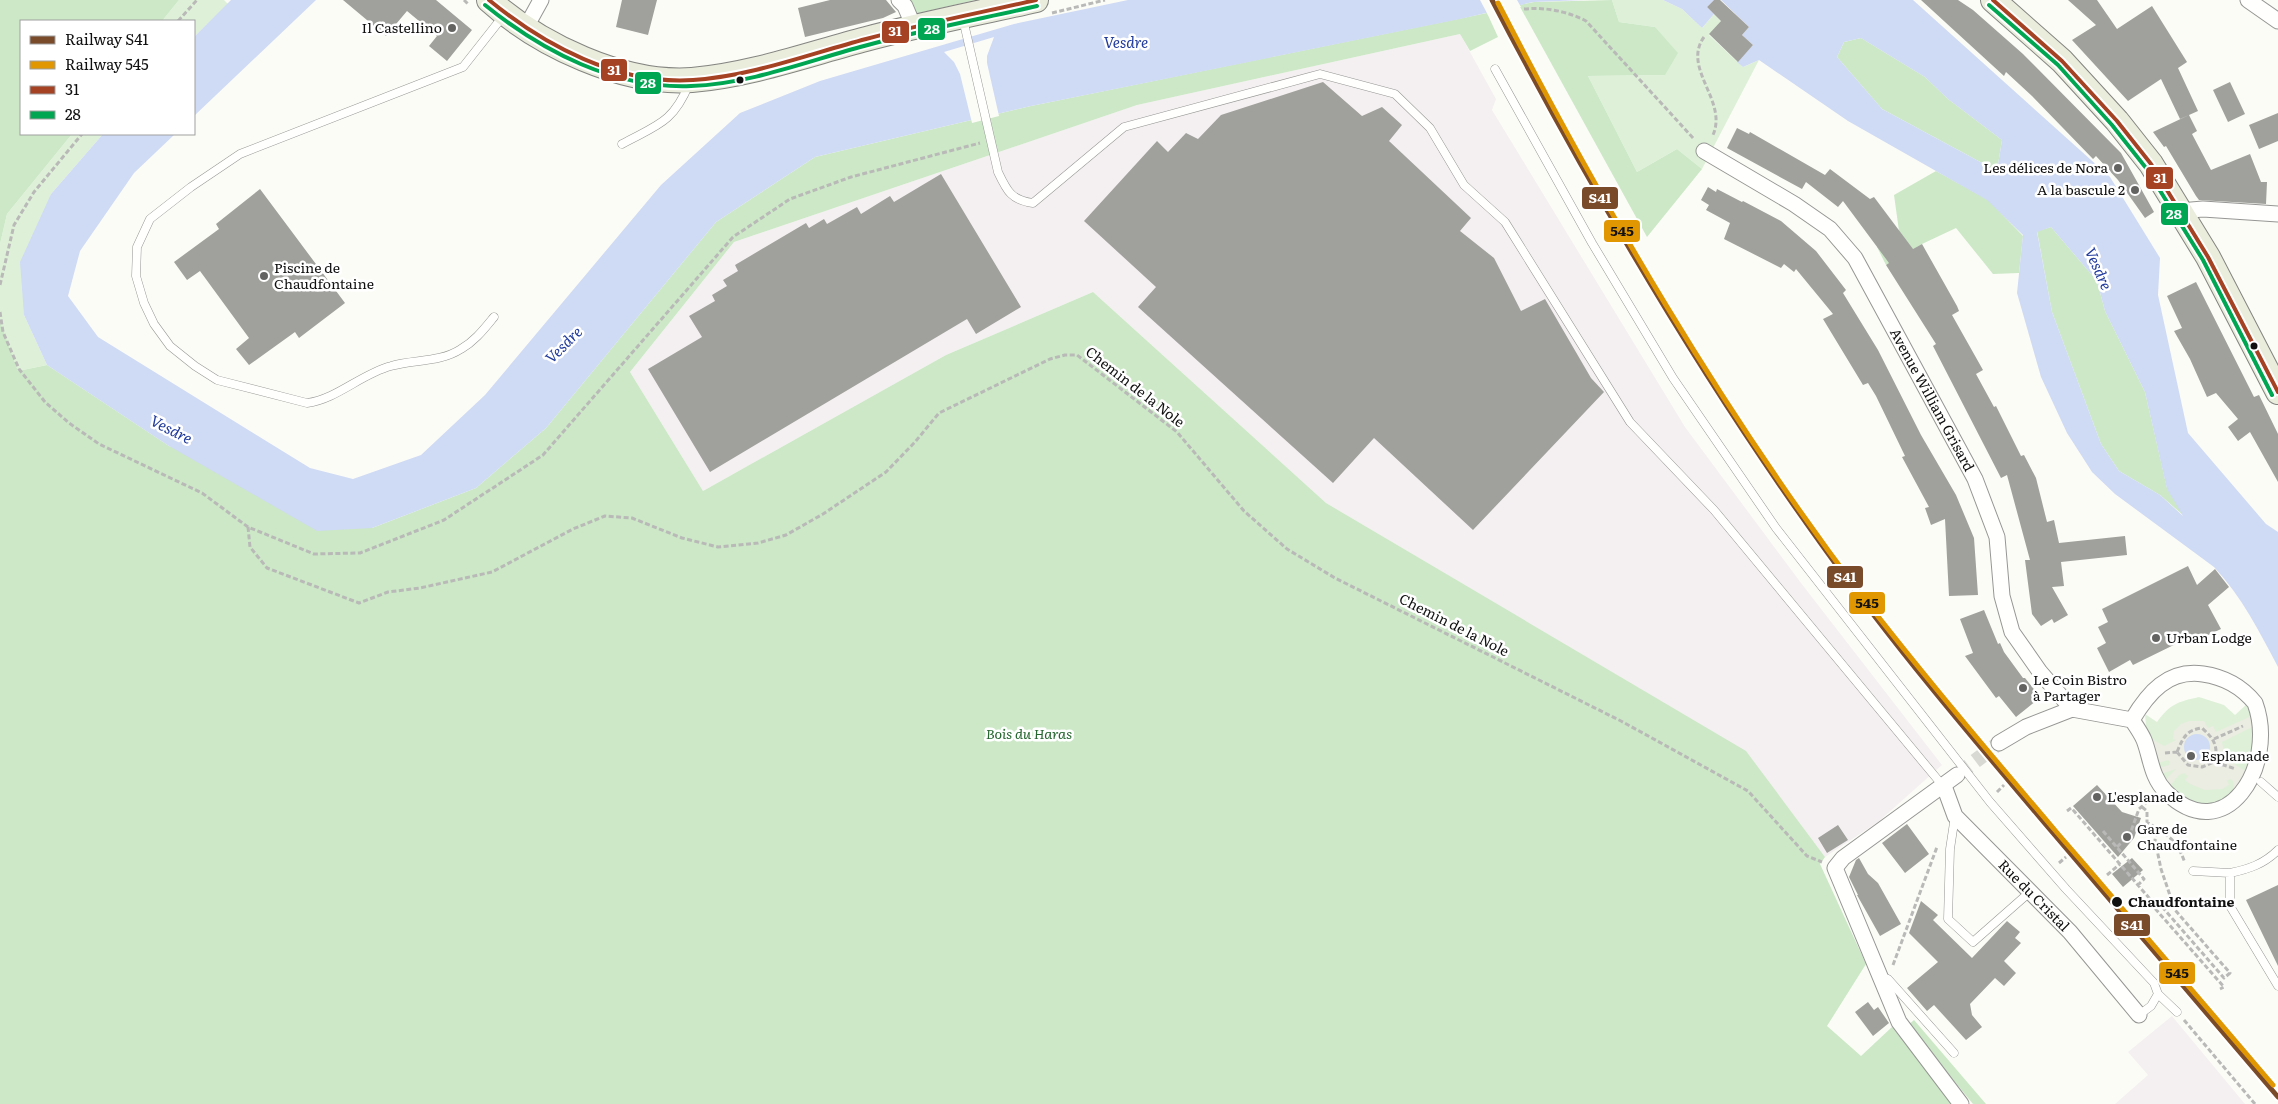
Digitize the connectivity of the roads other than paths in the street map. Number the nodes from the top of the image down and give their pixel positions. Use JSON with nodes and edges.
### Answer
{"nodes":[{"id":1,"x":541,"y":0,"type":"edge"},
{"id":2,"x":898,"y":0,"type":"edge"},
{"id":3,"x":1036,"y":0,"type":"edge"},
{"id":4,"x":1993,"y":0,"type":"edge"},
{"id":5,"x":2248,"y":0,"type":"edge"},
{"id":6,"x":497,"y":7,"type":"edge"},
{"id":7,"x":962,"y":17,"type":"junction"},
{"id":8,"x":2278,"y":21,"type":"edge"},
{"id":9,"x":914,"y":27,"type":"junction"},
{"id":10,"x":525,"y":29,"type":"junction"},
{"id":11,"x":1495,"y":69,"type":"dead end"},
{"id":12,"x":691,"y":80,"type":"junction"},
{"id":13,"x":622,"y":144,"type":"dead end"},
{"id":14,"x":1704,"y":151,"type":"road end"},
{"id":15,"x":2180,"y":211,"type":"junction"},
{"id":16,"x":2278,"y":214,"type":"edge"},
{"id":17,"x":494,"y":317,"type":"dead end"},
{"id":18,"x":2278,"y":392,"type":"edge"},
{"id":19,"x":2072,"y":709,"type":"junction"},
{"id":20,"x":2132,"y":720,"type":"junction"},
{"id":21,"x":1999,"y":743,"type":"tunnel mouth"},
{"id":22,"x":1957,"y":775,"type":"tunnel mouth"},
{"id":23,"x":2260,"y":782,"type":"junction"},
{"id":24,"x":1944,"y":786,"type":"junction"},
{"id":25,"x":2278,"y":797,"type":"edge"},
{"id":26,"x":1955,"y":816,"type":"junction"},
{"id":27,"x":2278,"y":850,"type":"edge"},
{"id":28,"x":2193,"y":871,"type":"road end"},
{"id":29,"x":2230,"y":874,"type":"junction"},
{"id":30,"x":2031,"y":891,"type":"junction"},
{"id":31,"x":1884,"y":978,"type":"junction"},
{"id":32,"x":2278,"y":986,"type":"edge"},
{"id":33,"x":2158,"y":994,"type":"junction"},
{"id":34,"x":2178,"y":1012,"type":"road end"},
{"id":35,"x":2139,"y":1015,"type":"joint"},
{"id":36,"x":1954,"y":1054,"type":"dead end"},
{"id":37,"x":1960,"y":1104,"type":"edge"}],
"edges":[{"from":1,"to":10,"type":"street"},
{"from":2,"to":9,"type":"street"},
{"from":3,"to":7,"type":"main road"},
{"from":4,"to":15,"type":"main road"},
{"from":5,"to":8,"type":"street"},
{"from":6,"to":10,"type":"main road"},
{"from":6,"to":17,"type":"lane"},
{"from":7,"to":9,"type":"main road"},
{"from":7,"to":24,"type":"lane"},
{"from":9,"to":12,"type":"main road"},
{"from":10,"to":12,"type":"main road"},
{"from":11,"to":33,"type":"lane"},
{"from":12,"to":13,"type":"lane"},
{"from":14,"to":19,"type":"street","name":"Avenue William Grisard"},
{"from":15,"to":16,"type":"street"},
{"from":15,"to":18,"type":"main road"},
{"from":19,"to":20,"type":"street"},
{"from":19,"to":21,"type":"street"},
{"from":20,"to":23,"type":"street"},
{"from":20,"to":23,"type":"street"},
{"from":22,"to":24,"type":"street"},
{"from":23,"to":25,"type":"lane"},
{"from":24,"to":26,"type":"street","name":"Rue du Cristal"},
{"from":24,"to":31,"type":"street"},
{"from":26,"to":30,"type":"street","name":"Rue du Cristal"},
{"from":26,"to":30,"type":"lane"},
{"from":27,"to":29,"type":"lane"},
{"from":28,"to":29,"type":"lane"},
{"from":29,"to":32,"type":"lane"},
{"from":30,"to":35,"type":"street","name":"Rue du Cristal"},
{"from":31,"to":36,"type":"lane"},
{"from":31,"to":37,"type":"street"},
{"from":33,"to":34,"type":"lane"},
{"from":33,"to":35,"type":"lane"}]}
